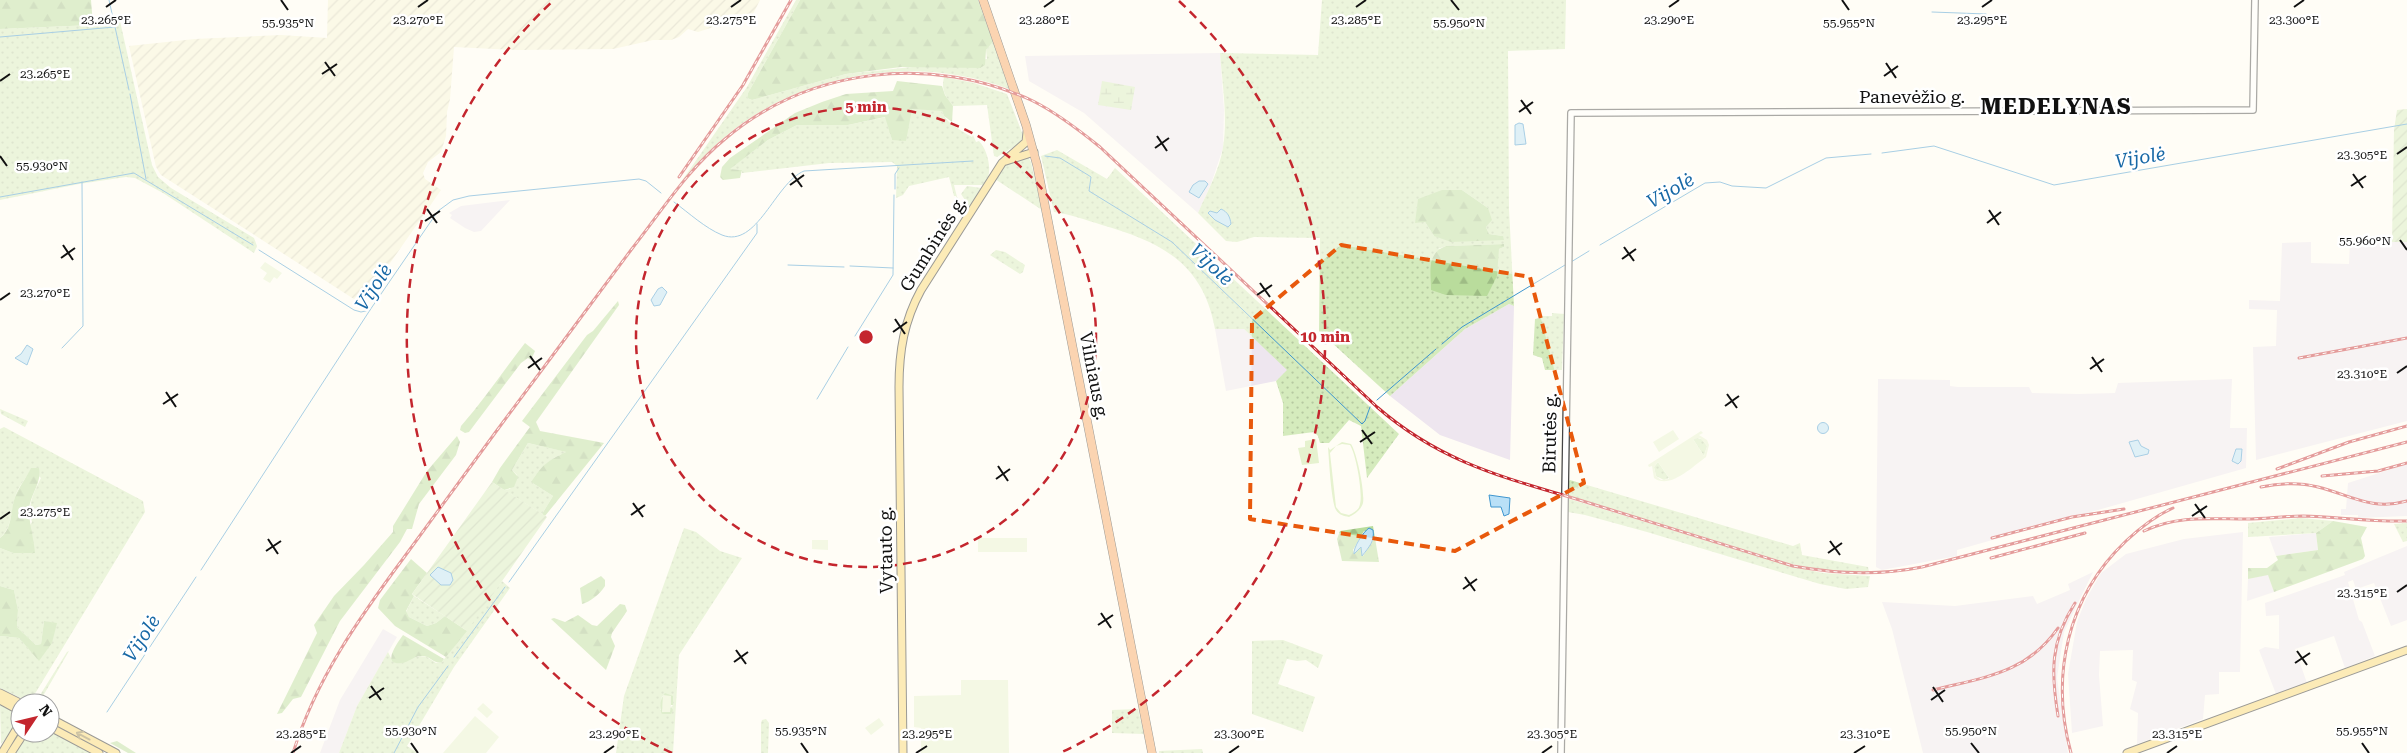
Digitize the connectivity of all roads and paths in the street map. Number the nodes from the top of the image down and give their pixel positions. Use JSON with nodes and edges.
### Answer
{"nodes":[{"id":1,"x":982,"y":0,"type":"edge"},
{"id":2,"x":2255,"y":0,"type":"edge"},
{"id":3,"x":1571,"y":113,"type":"joint"},
{"id":4,"x":1026,"y":125,"type":"junction"},
{"id":5,"x":1034,"y":152,"type":"junction"},
{"id":6,"x":1002,"y":163,"type":"junction"},
{"id":7,"x":901,"y":346,"type":"joint"},
{"id":8,"x":2407,"y":650,"type":"edge"},
{"id":9,"x":60,"y":723,"type":"edge"},
{"id":10,"x":60,"y":732,"type":"edge"},
{"id":11,"x":10,"y":740,"type":"edge"},
{"id":12,"x":2,"y":753,"type":"edge"},
{"id":13,"x":99,"y":753,"type":"edge"},
{"id":14,"x":116,"y":753,"type":"edge"},
{"id":15,"x":903,"y":753,"type":"edge"},
{"id":16,"x":1152,"y":753,"type":"edge"},
{"id":17,"x":1561,"y":753,"type":"edge"},
{"id":18,"x":2127,"y":753,"type":"edge"}],
"edges":[{"from":1,"to":4,"type":"highway","name":"Vilniaus g."},
{"from":2,"to":3,"type":"street","name":"Panevėžio g."},
{"from":3,"to":17,"type":"street","name":"Birutės g."},
{"from":4,"to":5,"type":"highway","name":"Vilniaus g."},
{"from":4,"to":6,"type":"main road","name":"Gumbinės g."},
{"from":5,"to":6,"type":"main road"},
{"from":5,"to":16,"type":"highway","name":"Vilniaus g."},
{"from":6,"to":7,"type":"main road","name":"Gumbinės g."},
{"from":7,"to":15,"type":"main road","name":"Vytauto g."},
{"from":8,"to":18,"type":"main road"},
{"from":14,"to":9,"type":"main road","one_way":true},
{"from":10,"to":13,"type":"main road"},
{"from":11,"to":12,"type":"main road"}]}
